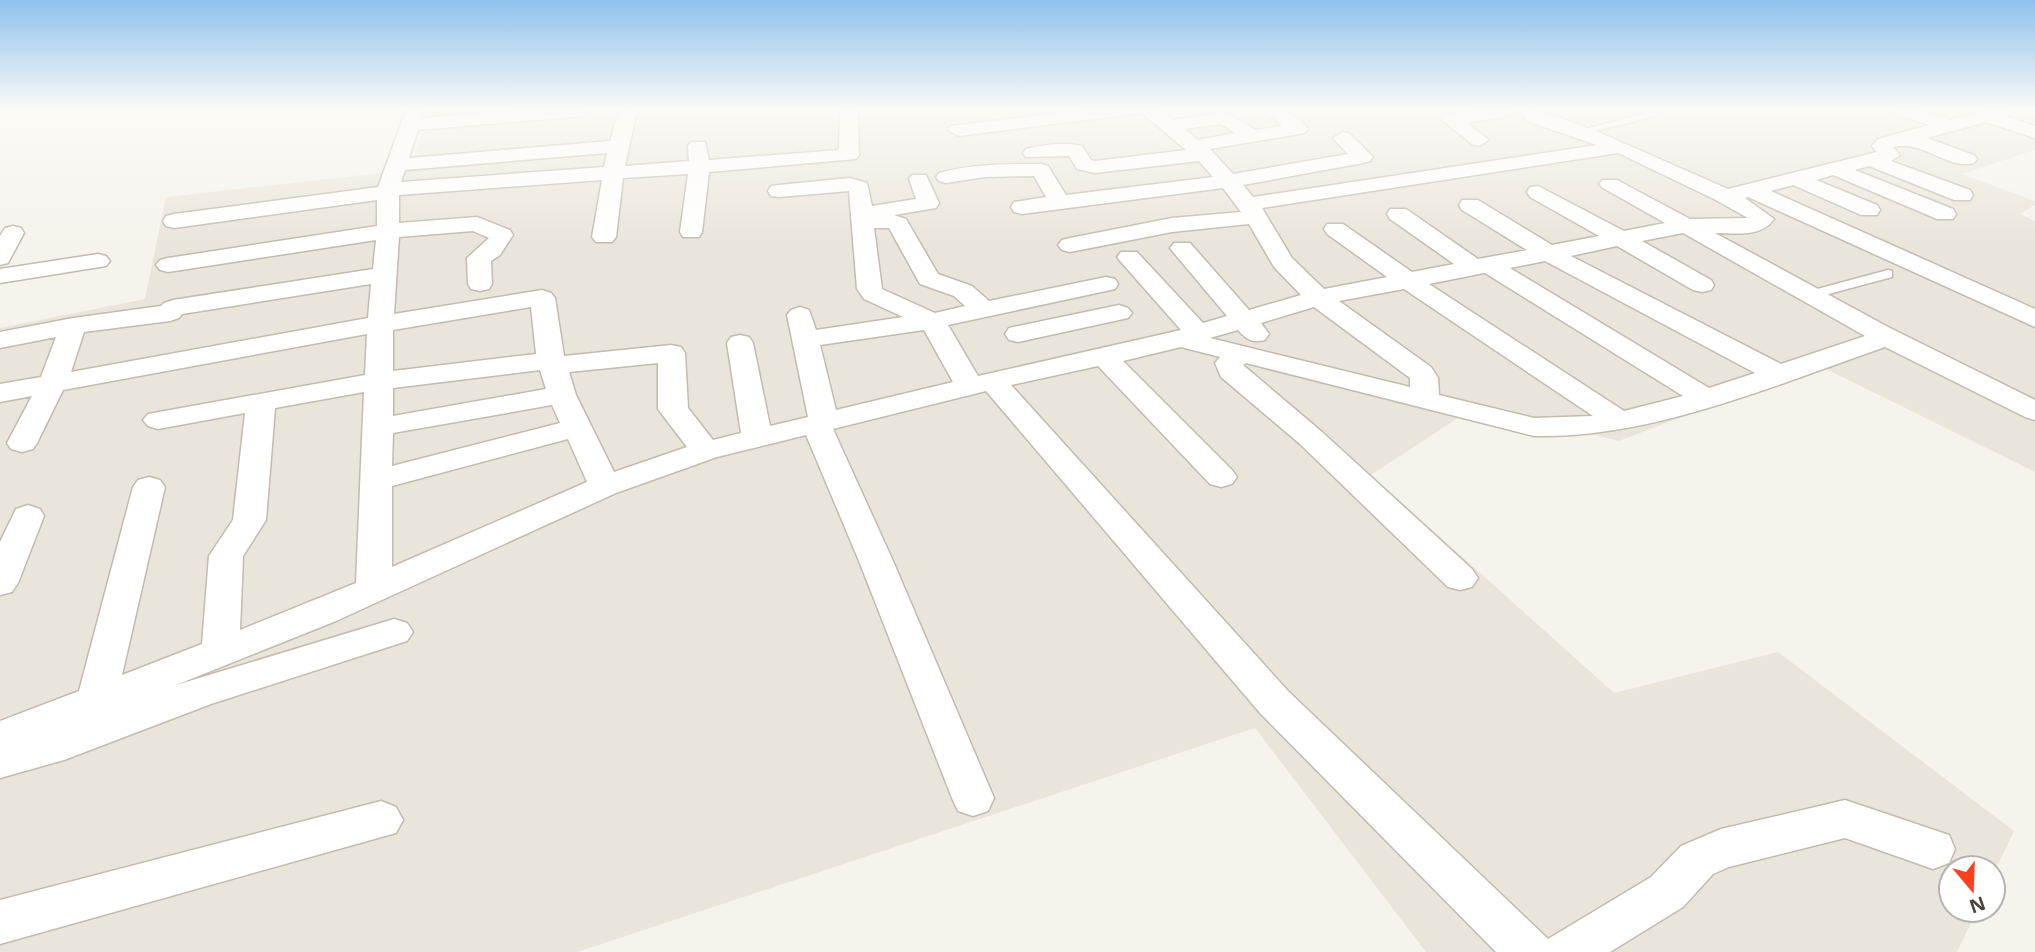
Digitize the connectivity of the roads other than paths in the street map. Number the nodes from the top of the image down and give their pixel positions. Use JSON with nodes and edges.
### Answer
{"nodes":[{"id":1,"x":400,"y":154,"type":"edge"},
{"id":2,"x":528,"y":154,"type":"edge"},
{"id":3,"x":549,"y":154,"type":"edge"},
{"id":4,"x":622,"y":154,"type":"edge"},
{"id":5,"x":698,"y":154,"type":"edge"},
{"id":6,"x":849,"y":154,"type":"edge"},
{"id":7,"x":1078,"y":154,"type":"edge"},
{"id":8,"x":1172,"y":154,"type":"edge"},
{"id":9,"x":1203,"y":154,"type":"edge"},
{"id":10,"x":1360,"y":154,"type":"edge"},
{"id":11,"x":1577,"y":154,"type":"edge"},
{"id":12,"x":1639,"y":154,"type":"edge"},
{"id":13,"x":1889,"y":154,"type":"edge"},
{"id":14,"x":1955,"y":154,"type":"edge"},
{"id":15,"x":617,"y":156,"type":"junction"},
{"id":16,"x":1967,"y":159,"type":"dead end"},
{"id":17,"x":1871,"y":160,"type":"junction"},
{"id":18,"x":755,"y":162,"type":"junction"},
{"id":19,"x":699,"y":165,"type":"junction"},
{"id":20,"x":1835,"y":169,"type":"junction"},
{"id":21,"x":946,"y":177,"type":"dead end"},
{"id":22,"x":919,"y":179,"type":"dead end"},
{"id":23,"x":1796,"y":179,"type":"junction"},
{"id":24,"x":1228,"y":181,"type":"junction"},
{"id":25,"x":391,"y":182,"type":"junction"},
{"id":26,"x":1610,"y":184,"type":"dead end"},
{"id":27,"x":779,"y":191,"type":"junction"},
{"id":28,"x":1538,"y":192,"type":"dead end"},
{"id":29,"x":1738,"y":193,"type":"junction"},
{"id":30,"x":1962,"y":195,"type":"dead end"},
{"id":31,"x":1059,"y":202,"type":"junction"},
{"id":32,"x":1470,"y":205,"type":"dead end"},
{"id":33,"x":1022,"y":206,"type":"dead end"},
{"id":34,"x":1252,"y":210,"type":"junction"},
{"id":35,"x":1869,"y":211,"type":"dead end"},
{"id":36,"x":1398,"y":214,"type":"dead end"},
{"id":37,"x":1945,"y":214,"type":"dead end"},
{"id":38,"x":776,"y":218,"type":"dead end"},
{"id":39,"x":862,"y":218,"type":"junction"},
{"id":40,"x":174,"y":221,"type":"dead end"},
{"id":41,"x":1686,"y":226,"type":"junction"},
{"id":42,"x":1335,"y":229,"type":"dead end"},
{"id":43,"x":388,"y":230,"type":"junction"},
{"id":44,"x":691,"y":232,"type":"dead end"},
{"id":45,"x":13,"y":233,"type":"dead end"},
{"id":46,"x":604,"y":237,"type":"dead end"},
{"id":47,"x":1621,"y":240,"type":"junction"},
{"id":48,"x":1070,"y":244,"type":"dead end"},
{"id":49,"x":1182,"y":248,"type":"dead end"},
{"id":50,"x":1550,"y":254,"type":"junction"},
{"id":51,"x":1129,"y":257,"type":"dead end"},
{"id":52,"x":0,"y":258,"type":"edge"},
{"id":53,"x":1743,"y":258,"type":"junction"},
{"id":54,"x":98,"y":261,"type":"dead end"},
{"id":55,"x":168,"y":265,"type":"dead end"},
{"id":56,"x":1483,"y":267,"type":"junction"},
{"id":57,"x":1675,"y":271,"type":"junction"},
{"id":58,"x":1888,"y":274,"type":"dead end"},
{"id":59,"x":382,"y":275,"type":"junction"},
{"id":60,"x":0,"y":276,"type":"edge"},
{"id":61,"x":1406,"y":279,"type":"junction"},
{"id":62,"x":480,"y":284,"type":"dead end"},
{"id":63,"x":1106,"y":284,"type":"dead end"},
{"id":64,"x":1702,"y":285,"type":"dead end"},
{"id":65,"x":1810,"y":295,"type":"junction"},
{"id":66,"x":1318,"y":298,"type":"junction"},
{"id":67,"x":991,"y":308,"type":"junction"},
{"id":68,"x":1119,"y":313,"type":"dead end"},
{"id":69,"x":2035,"y":319,"type":"edge"},
{"id":70,"x":1243,"y":320,"type":"junction"},
{"id":71,"x":932,"y":321,"type":"junction"},
{"id":72,"x":380,"y":324,"type":"junction"},
{"id":73,"x":73,"y":326,"type":"junction"},
{"id":74,"x":1018,"y":334,"type":"junction"},
{"id":75,"x":1189,"y":336,"type":"junction"},
{"id":76,"x":1887,"y":337,"type":"junction"},
{"id":77,"x":0,"y":340,"type":"edge"},
{"id":78,"x":740,"y":343,"type":"dead end"},
{"id":79,"x":1241,"y":353,"type":"junction"},
{"id":80,"x":1104,"y":357,"type":"junction"},
{"id":81,"x":552,"y":363,"type":"junction"},
{"id":82,"x":1285,"y":364,"type":"junction"},
{"id":83,"x":1044,"y":370,"type":"junction"},
{"id":84,"x":1779,"y":374,"type":"junction"},
{"id":85,"x":53,"y":382,"type":"junction"},
{"id":86,"x":378,"y":382,"type":"junction"},
{"id":87,"x":982,"y":384,"type":"junction"},
{"id":88,"x":0,"y":393,"type":"edge"},
{"id":89,"x":562,"y":395,"type":"junction"},
{"id":90,"x":1706,"y":398,"type":"junction"},
{"id":91,"x":1425,"y":399,"type":"junction"},
{"id":92,"x":261,"y":401,"type":"junction"},
{"id":93,"x":2035,"y":411,"type":"edge"},
{"id":94,"x":159,"y":420,"type":"dead end"},
{"id":95,"x":1621,"y":422,"type":"junction"},
{"id":96,"x":820,"y":423,"type":"junction"},
{"id":97,"x":378,"y":428,"type":"junction"},
{"id":98,"x":578,"y":428,"type":"junction"},
{"id":99,"x":757,"y":438,"type":"junction"},
{"id":100,"x":22,"y":443,"type":"dead end"},
{"id":101,"x":706,"y":451,"type":"junction"},
{"id":102,"x":1221,"y":477,"type":"dead end"},
{"id":103,"x":377,"y":480,"type":"junction"},
{"id":104,"x":149,"y":486,"type":"dead end"},
{"id":105,"x":605,"y":486,"type":"junction"},
{"id":106,"x":28,"y":516,"type":"dead end"},
{"id":107,"x":1460,"y":578,"type":"dead end"},
{"id":108,"x":0,"y":583,"type":"edge"},
{"id":109,"x":374,"y":589,"type":"junction"},
{"id":110,"x":394,"y":632,"type":"dead end"},
{"id":111,"x":220,"y":653,"type":"junction"},
{"id":112,"x":96,"y":700,"type":"junction"},
{"id":113,"x":2,"y":746,"type":"edge"},
{"id":114,"x":973,"y":798,"type":"dead end"},
{"id":115,"x":381,"y":820,"type":"dead end"},
{"id":116,"x":1933,"y":849,"type":"dead end"},
{"id":117,"x":0,"y":922,"type":"edge"},
{"id":118,"x":1529,"y":952,"type":"edge"},
{"id":119,"x":1566,"y":952,"type":"edge"}],
"edges":[{"from":1,"to":25,"type":"street"},
{"from":2,"to":25,"type":"street"},
{"from":3,"to":15,"type":"street"},
{"from":4,"to":15,"type":"street"},
{"from":5,"to":19,"type":"street"},
{"from":6,"to":18,"type":"street"},
{"from":7,"to":8,"type":"street"},
{"from":9,"to":24,"type":"street"},
{"from":10,"to":24,"type":"street"},
{"from":11,"to":34,"type":"street"},
{"from":12,"to":29,"type":"street"},
{"from":13,"to":17,"type":"street"},
{"from":14,"to":16,"type":"street"},
{"from":15,"to":19,"type":"street"},
{"from":15,"to":25,"type":"street"},
{"from":15,"to":46,"type":"street"},
{"from":17,"to":20,"type":"street"},
{"from":17,"to":30,"type":"street"},
{"from":18,"to":19,"type":"street"},
{"from":18,"to":27,"type":"street"},
{"from":19,"to":44,"type":"street"},
{"from":20,"to":23,"type":"street"},
{"from":20,"to":37,"type":"street"},
{"from":21,"to":31,"type":"street"},
{"from":22,"to":39,"type":"street"},
{"from":23,"to":29,"type":"street"},
{"from":23,"to":35,"type":"street"},
{"from":24,"to":31,"type":"street"},
{"from":24,"to":34,"type":"street"},
{"from":25,"to":40,"type":"street"},
{"from":25,"to":43,"type":"street"},
{"from":26,"to":41,"type":"street"},
{"from":27,"to":38,"type":"street"},
{"from":27,"to":39,"type":"street"},
{"from":28,"to":47,"type":"street"},
{"from":29,"to":41,"type":"street"},
{"from":29,"to":69,"type":"street"},
{"from":31,"to":33,"type":"street"},
{"from":32,"to":50,"type":"street"},
{"from":34,"to":48,"type":"street"},
{"from":34,"to":66,"type":"street"},
{"from":36,"to":56,"type":"street"},
{"from":39,"to":67,"type":"street"},
{"from":39,"to":71,"type":"street"},
{"from":41,"to":47,"type":"street"},
{"from":41,"to":53,"type":"street"},
{"from":42,"to":61,"type":"street"},
{"from":43,"to":55,"type":"street"},
{"from":43,"to":59,"type":"street"},
{"from":43,"to":62,"type":"street"},
{"from":45,"to":52,"type":"street"},
{"from":47,"to":50,"type":"street"},
{"from":47,"to":57,"type":"street"},
{"from":49,"to":70,"type":"street"},
{"from":50,"to":56,"type":"street"},
{"from":50,"to":84,"type":"street"},
{"from":51,"to":75,"type":"street"},
{"from":53,"to":57,"type":"street"},
{"from":53,"to":65,"type":"street"},
{"from":54,"to":60,"type":"street"},
{"from":56,"to":61,"type":"street"},
{"from":56,"to":90,"type":"street"},
{"from":57,"to":64,"type":"street"},
{"from":58,"to":65,"type":"lane"},
{"from":59,"to":72,"type":"street"},
{"from":59,"to":73,"type":"street"},
{"from":61,"to":66,"type":"street"},
{"from":61,"to":95,"type":"street"},
{"from":63,"to":67,"type":"street"},
{"from":65,"to":76,"type":"street"},
{"from":66,"to":70,"type":"street"},
{"from":66,"to":91,"type":"street"},
{"from":67,"to":71,"type":"street"},
{"from":67,"to":74,"type":"street"},
{"from":68,"to":74,"type":"street"},
{"from":70,"to":75,"type":"street"},
{"from":70,"to":82,"type":"street"},
{"from":71,"to":87,"type":"street"},
{"from":71,"to":96,"type":"street"},
{"from":72,"to":81,"type":"street"},
{"from":72,"to":85,"type":"street"},
{"from":72,"to":86,"type":"street"},
{"from":73,"to":77,"type":"street"},
{"from":73,"to":85,"type":"street"},
{"from":74,"to":83,"type":"street"},
{"from":75,"to":79,"type":"street"},
{"from":75,"to":80,"type":"street"},
{"from":76,"to":84,"type":"street"},
{"from":76,"to":93,"type":"street"},
{"from":78,"to":99,"type":"street"},
{"from":79,"to":82,"type":"street"},
{"from":79,"to":107,"type":"street"},
{"from":80,"to":83,"type":"street"},
{"from":80,"to":102,"type":"street"},
{"from":81,"to":86,"type":"street"},
{"from":81,"to":89,"type":"street"},
{"from":81,"to":101,"type":"street"},
{"from":82,"to":91,"type":"street"},
{"from":83,"to":87,"type":"street"},
{"from":84,"to":90,"type":"street"},
{"from":85,"to":88,"type":"street"},
{"from":85,"to":100,"type":"street"},
{"from":86,"to":92,"type":"street"},
{"from":86,"to":97,"type":"street"},
{"from":87,"to":96,"type":"street"},
{"from":87,"to":118,"type":"street"},
{"from":89,"to":97,"type":"street"},
{"from":89,"to":98,"type":"street"},
{"from":90,"to":95,"type":"street"},
{"from":91,"to":95,"type":"street"},
{"from":92,"to":94,"type":"street"},
{"from":92,"to":111,"type":"street"},
{"from":96,"to":99,"type":"street"},
{"from":96,"to":114,"type":"street"},
{"from":97,"to":103,"type":"street"},
{"from":98,"to":103,"type":"street"},
{"from":98,"to":105,"type":"street"},
{"from":99,"to":101,"type":"street"},
{"from":101,"to":105,"type":"street"},
{"from":103,"to":109,"type":"street"},
{"from":104,"to":112,"type":"street"},
{"from":105,"to":109,"type":"street"},
{"from":106,"to":108,"type":"street"},
{"from":109,"to":111,"type":"street"},
{"from":110,"to":113,"type":"street"},
{"from":111,"to":112,"type":"street"},
{"from":112,"to":113,"type":"street"},
{"from":115,"to":117,"type":"street"},
{"from":116,"to":119,"type":"street"}]}
